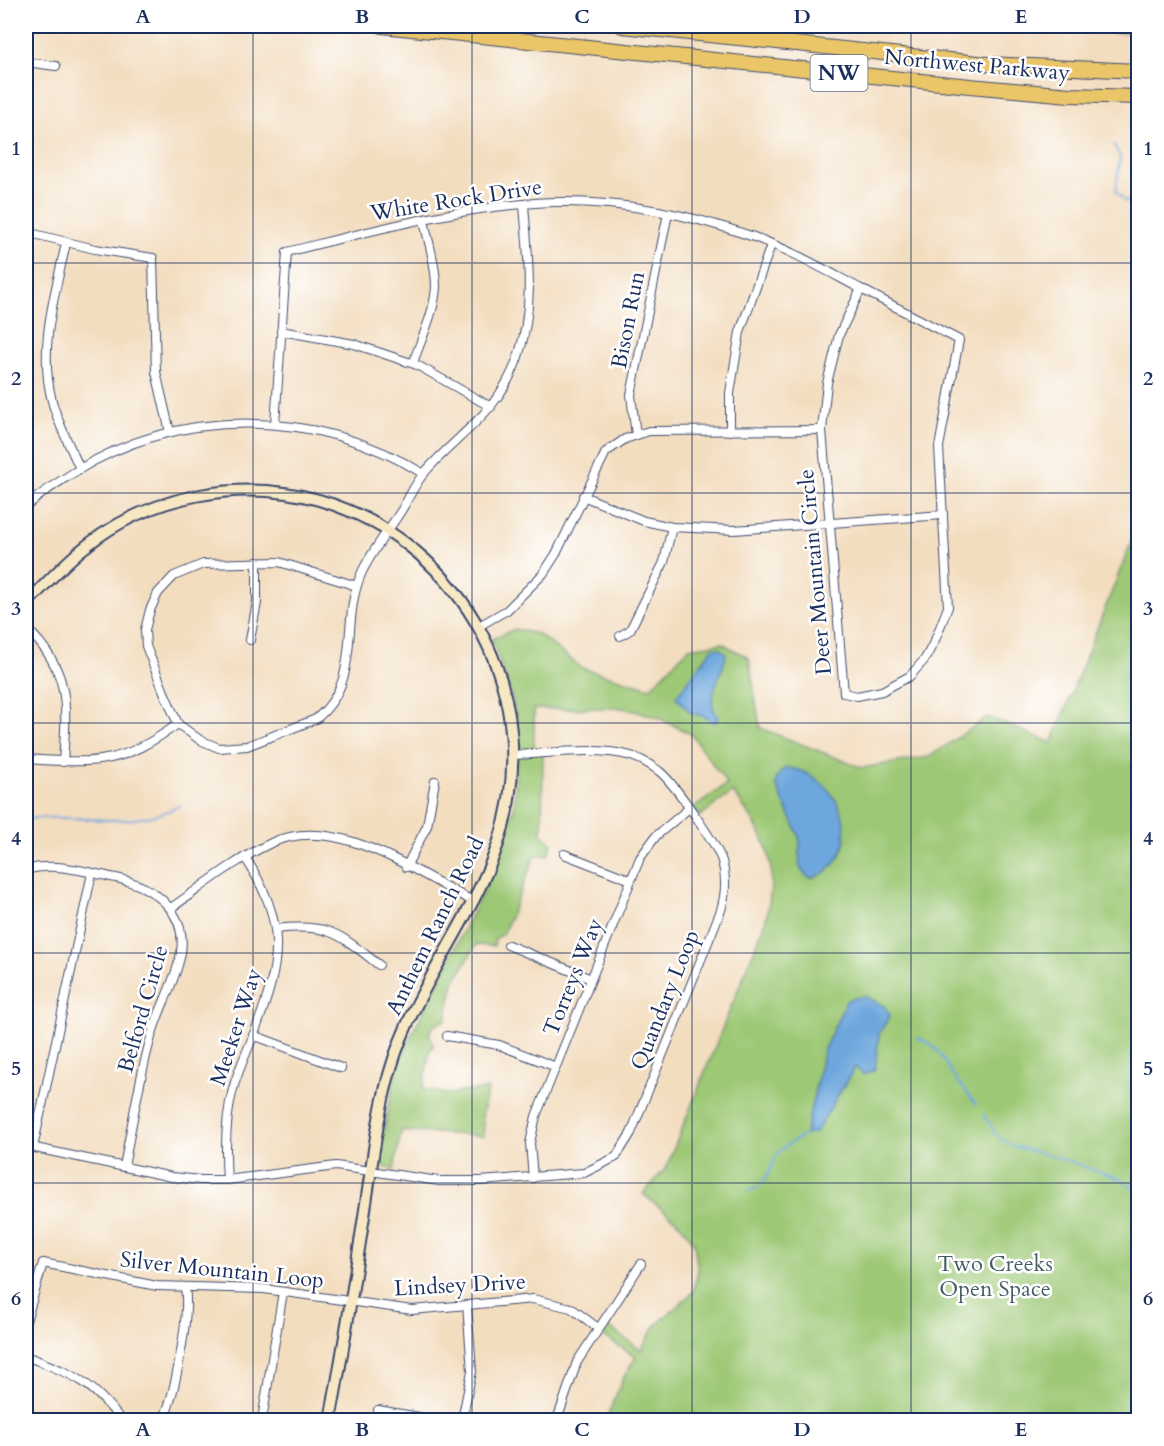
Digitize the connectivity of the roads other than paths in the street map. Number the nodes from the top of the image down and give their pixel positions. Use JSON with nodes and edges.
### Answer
{"nodes":[{"id":1,"x":382,"y":26,"type":"edge"},
{"id":2,"x":622,"y":26,"type":"edge"},
{"id":3,"x":26,"y":62,"type":"edge"},
{"id":4,"x":56,"y":66,"type":"dead end"},
{"id":5,"x":1138,"y":71,"type":"edge"},
{"id":6,"x":1138,"y":97,"type":"edge"},
{"id":7,"x":524,"y":205,"type":"junction"},
{"id":8,"x":668,"y":213,"type":"junction"},
{"id":9,"x":424,"y":220,"type":"junction"},
{"id":10,"x":26,"y":232,"type":"edge"},
{"id":11,"x":66,"y":243,"type":"junction"},
{"id":12,"x":771,"y":245,"type":"junction"},
{"id":13,"x":861,"y":289,"type":"junction"},
{"id":14,"x":281,"y":331,"type":"junction"},
{"id":15,"x":413,"y":363,"type":"junction"},
{"id":16,"x":491,"y":407,"type":"junction"},
{"id":17,"x":275,"y":424,"type":"junction"},
{"id":18,"x":822,"y":430,"type":"junction"},
{"id":19,"x":730,"y":431,"type":"junction"},
{"id":20,"x":170,"y":432,"type":"junction"},
{"id":21,"x":636,"y":435,"type":"junction"},
{"id":22,"x":80,"y":469,"type":"junction"},
{"id":23,"x":424,"y":474,"type":"junction"},
{"id":24,"x":583,"y":496,"type":"junction"},
{"id":25,"x":26,"y":507,"type":"edge"},
{"id":26,"x":943,"y":515,"type":"junction"},
{"id":27,"x":828,"y":524,"type":"junction"},
{"id":28,"x":672,"y":527,"type":"junction"},
{"id":29,"x":388,"y":530,"type":"junction"},
{"id":30,"x":257,"y":562,"type":"junction"},
{"id":31,"x":357,"y":586,"type":"junction"},
{"id":32,"x":26,"y":604,"type":"edge"},
{"id":33,"x":479,"y":626,"type":"junction"},
{"id":34,"x":26,"y":628,"type":"edge"},
{"id":35,"x":620,"y":636,"type":"dead end"},
{"id":36,"x":250,"y":640,"type":"dead end"},
{"id":37,"x":178,"y":724,"type":"junction"},
{"id":38,"x":512,"y":755,"type":"junction"},
{"id":39,"x":26,"y":759,"type":"edge"},
{"id":40,"x":63,"y":762,"type":"junction"},
{"id":41,"x":435,"y":781,"type":"dead end"},
{"id":42,"x":688,"y":809,"type":"junction"},
{"id":43,"x":564,"y":854,"type":"dead end"},
{"id":44,"x":245,"y":857,"type":"junction"},
{"id":45,"x":406,"y":867,"type":"junction"},
{"id":46,"x":26,"y":870,"type":"edge"},
{"id":47,"x":92,"y":873,"type":"junction"},
{"id":48,"x":631,"y":880,"type":"junction"},
{"id":49,"x":471,"y":900,"type":"junction"},
{"id":50,"x":171,"y":908,"type":"junction"},
{"id":51,"x":276,"y":929,"type":"junction"},
{"id":52,"x":508,"y":945,"type":"dead end"},
{"id":53,"x":379,"y":965,"type":"dead end"},
{"id":54,"x":591,"y":980,"type":"junction"},
{"id":55,"x":253,"y":1035,"type":"junction"},
{"id":56,"x":447,"y":1036,"type":"dead end"},
{"id":57,"x":556,"y":1067,"type":"junction"},
{"id":58,"x":341,"y":1068,"type":"dead end"},
{"id":59,"x":29,"y":1147,"type":"edge"},
{"id":60,"x":124,"y":1167,"type":"junction"},
{"id":61,"x":371,"y":1171,"type":"junction"},
{"id":62,"x":533,"y":1178,"type":"junction"},
{"id":63,"x":227,"y":1180,"type":"junction"},
{"id":64,"x":641,"y":1264,"type":"dead end"},
{"id":65,"x":185,"y":1287,"type":"junction"},
{"id":66,"x":284,"y":1292,"type":"junction"},
{"id":67,"x":351,"y":1302,"type":"junction"},
{"id":68,"x":467,"y":1305,"type":"junction"},
{"id":69,"x":26,"y":1321,"type":"edge"},
{"id":70,"x":598,"y":1328,"type":"junction"},
{"id":71,"x":26,"y":1356,"type":"edge"},
{"id":72,"x":378,"y":1410,"type":"dead end"},
{"id":73,"x":121,"y":1420,"type":"edge"},
{"id":74,"x":163,"y":1420,"type":"edge"},
{"id":75,"x":262,"y":1420,"type":"edge"},
{"id":76,"x":330,"y":1420,"type":"edge"},
{"id":77,"x":437,"y":1420,"type":"edge"},
{"id":78,"x":462,"y":1420,"type":"edge"},
{"id":79,"x":557,"y":1420,"type":"edge"}],
"edges":[{"from":1,"to":6,"type":"highway","name":"Northwest Parkway","number":"NW"},
{"from":2,"to":5,"type":"highway","name":"Northwest Parkway","number":"NW"},
{"from":3,"to":4,"type":"street"},
{"from":7,"to":8,"type":"street","name":"White Rock Drive"},
{"from":7,"to":9,"type":"street","name":"White Rock Drive"},
{"from":7,"to":16,"type":"street"},
{"from":8,"to":12,"type":"street","name":"White Rock Drive"},
{"from":8,"to":21,"type":"street","name":"Bison Run"},
{"from":9,"to":14,"type":"street","name":"White Rock Drive"},
{"from":9,"to":15,"type":"street"},
{"from":10,"to":11,"type":"street"},
{"from":11,"to":20,"type":"street"},
{"from":11,"to":22,"type":"street"},
{"from":12,"to":13,"type":"street","name":"White Rock Drive"},
{"from":12,"to":19,"type":"street"},
{"from":13,"to":18,"type":"street","name":"Deer Mountain Circle"},
{"from":13,"to":26,"type":"street","name":"Deer Mountain Circle"},
{"from":14,"to":15,"type":"street"},
{"from":14,"to":17,"type":"street","name":"White Rock Drive"},
{"from":15,"to":16,"type":"street"},
{"from":16,"to":23,"type":"street"},
{"from":17,"to":20,"type":"street"},
{"from":17,"to":23,"type":"street"},
{"from":18,"to":19,"type":"street"},
{"from":18,"to":27,"type":"street","name":"Deer Mountain Circle"},
{"from":19,"to":21,"type":"street"},
{"from":20,"to":22,"type":"street"},
{"from":21,"to":24,"type":"street"},
{"from":22,"to":25,"type":"street"},
{"from":23,"to":29,"type":"street"},
{"from":24,"to":28,"type":"street"},
{"from":24,"to":33,"type":"street"},
{"from":26,"to":27,"type":"street"},
{"from":26,"to":27,"type":"street","name":"Deer Mountain Circle"},
{"from":27,"to":28,"type":"street"},
{"from":28,"to":35,"type":"street"},
{"from":29,"to":31,"type":"street"},
{"from":29,"to":32,"type":"street","name":"Anthem Ranch Road"},
{"from":29,"to":33,"type":"street","name":"Anthem Ranch Road"},
{"from":30,"to":31,"type":"street"},
{"from":30,"to":36,"type":"street"},
{"from":30,"to":37,"type":"street"},
{"from":31,"to":37,"type":"street"},
{"from":33,"to":38,"type":"street","name":"Anthem Ranch Road"},
{"from":34,"to":40,"type":"street"},
{"from":37,"to":40,"type":"street"},
{"from":38,"to":42,"type":"street","name":"Quandary Loop"},
{"from":38,"to":49,"type":"street","name":"Anthem Ranch Road"},
{"from":39,"to":40,"type":"street"},
{"from":41,"to":45,"type":"street"},
{"from":42,"to":48,"type":"street","name":"Torreys Way"},
{"from":42,"to":62,"type":"street","name":"Quandary Loop"},
{"from":43,"to":48,"type":"street"},
{"from":44,"to":45,"type":"street"},
{"from":44,"to":50,"type":"street"},
{"from":44,"to":51,"type":"street","name":"Meeker Way"},
{"from":45,"to":49,"type":"street"},
{"from":46,"to":47,"type":"street"},
{"from":47,"to":50,"type":"street"},
{"from":47,"to":59,"type":"street"},
{"from":48,"to":54,"type":"street","name":"Torreys Way"},
{"from":49,"to":61,"type":"street","name":"Anthem Ranch Road"},
{"from":50,"to":60,"type":"street","name":"Belford Circle"},
{"from":51,"to":53,"type":"street"},
{"from":51,"to":55,"type":"street","name":"Meeker Way"},
{"from":52,"to":54,"type":"street"},
{"from":54,"to":57,"type":"street","name":"Torreys Way"},
{"from":55,"to":58,"type":"street"},
{"from":55,"to":63,"type":"street","name":"Meeker Way"},
{"from":56,"to":57,"type":"street"},
{"from":57,"to":62,"type":"street","name":"Torreys Way"},
{"from":59,"to":60,"type":"street"},
{"from":60,"to":63,"type":"street"},
{"from":61,"to":62,"type":"street","name":"Quandary Loop"},
{"from":61,"to":63,"type":"street"},
{"from":61,"to":67,"type":"street","name":"Anthem Ranch Road"},
{"from":64,"to":70,"type":"street"},
{"from":65,"to":66,"type":"street","name":"Silver Mountain Loop"},
{"from":65,"to":69,"type":"street","name":"Silver Mountain Loop"},
{"from":65,"to":74,"type":"street"},
{"from":66,"to":67,"type":"street","name":"Silver Mountain Loop"},
{"from":66,"to":75,"type":"street"},
{"from":67,"to":68,"type":"street","name":"Lindsey Drive"},
{"from":67,"to":76,"type":"street","name":"Anthem Ranch Road"},
{"from":68,"to":70,"type":"street","name":"Lindsey Drive"},
{"from":68,"to":78,"type":"street"},
{"from":70,"to":79,"type":"street"},
{"from":71,"to":73,"type":"street"},
{"from":72,"to":77,"type":"street"}]}
